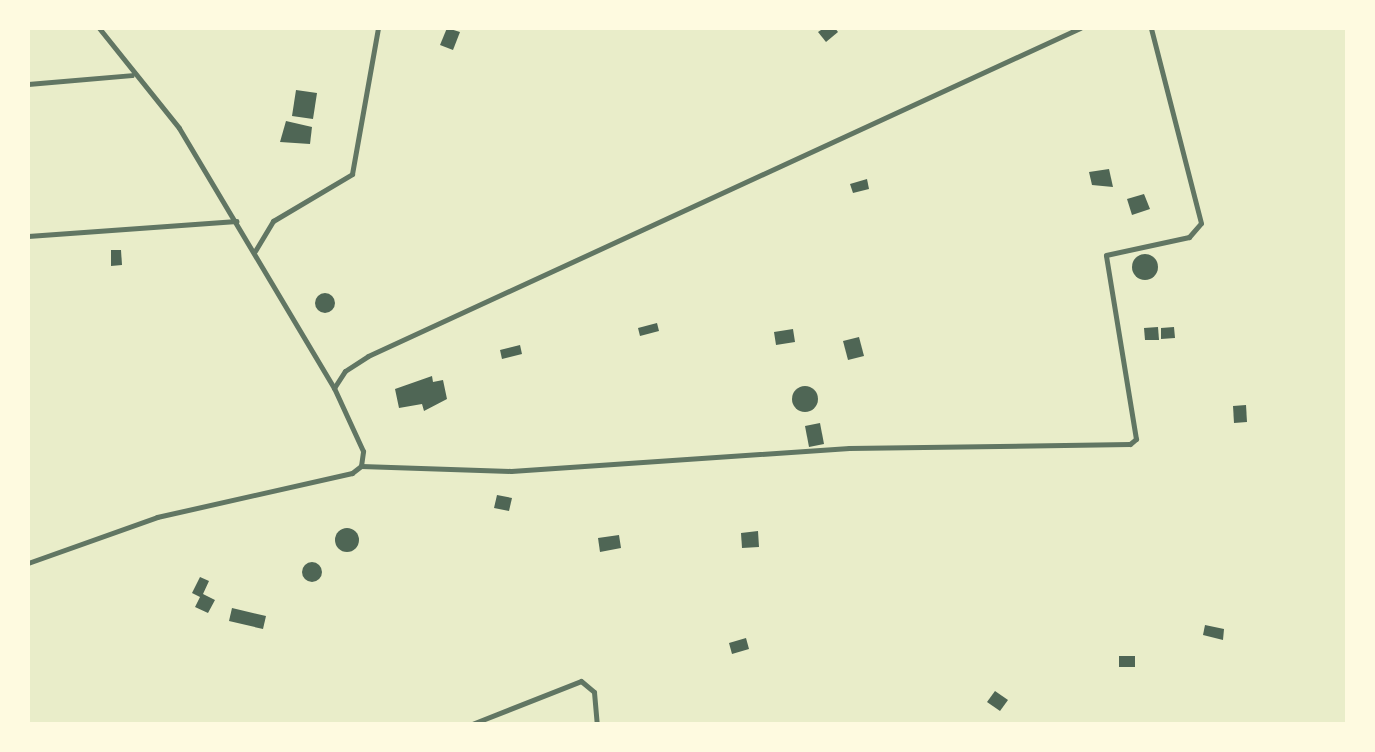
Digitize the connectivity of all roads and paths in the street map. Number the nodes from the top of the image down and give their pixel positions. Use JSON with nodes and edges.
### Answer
{"nodes":[{"id":1,"x":98,"y":28,"type":"edge"},
{"id":2,"x":378,"y":28,"type":"edge"},
{"id":3,"x":1080,"y":28,"type":"edge"},
{"id":4,"x":1151,"y":28,"type":"edge"},
{"id":5,"x":132,"y":75,"type":"junction"},
{"id":6,"x":28,"y":84,"type":"edge"},
{"id":7,"x":236,"y":221,"type":"junction"},
{"id":8,"x":28,"y":236,"type":"edge"},
{"id":9,"x":255,"y":251,"type":"junction"},
{"id":10,"x":334,"y":388,"type":"junction"},
{"id":11,"x":361,"y":466,"type":"junction"},
{"id":12,"x":28,"y":562,"type":"edge"},
{"id":13,"x":472,"y":724,"type":"edge"},
{"id":14,"x":597,"y":724,"type":"edge"}],
"edges":[{"from":1,"to":5,"type":"street"},
{"from":2,"to":9,"type":"street"},
{"from":3,"to":10,"type":"street"},
{"from":4,"to":11,"type":"street"},
{"from":5,"to":6,"type":"street"},
{"from":5,"to":7,"type":"street"},
{"from":7,"to":8,"type":"street"},
{"from":7,"to":9,"type":"street"},
{"from":9,"to":10,"type":"street"},
{"from":10,"to":11,"type":"street"},
{"from":11,"to":12,"type":"street"},
{"from":13,"to":14,"type":"street"}]}
